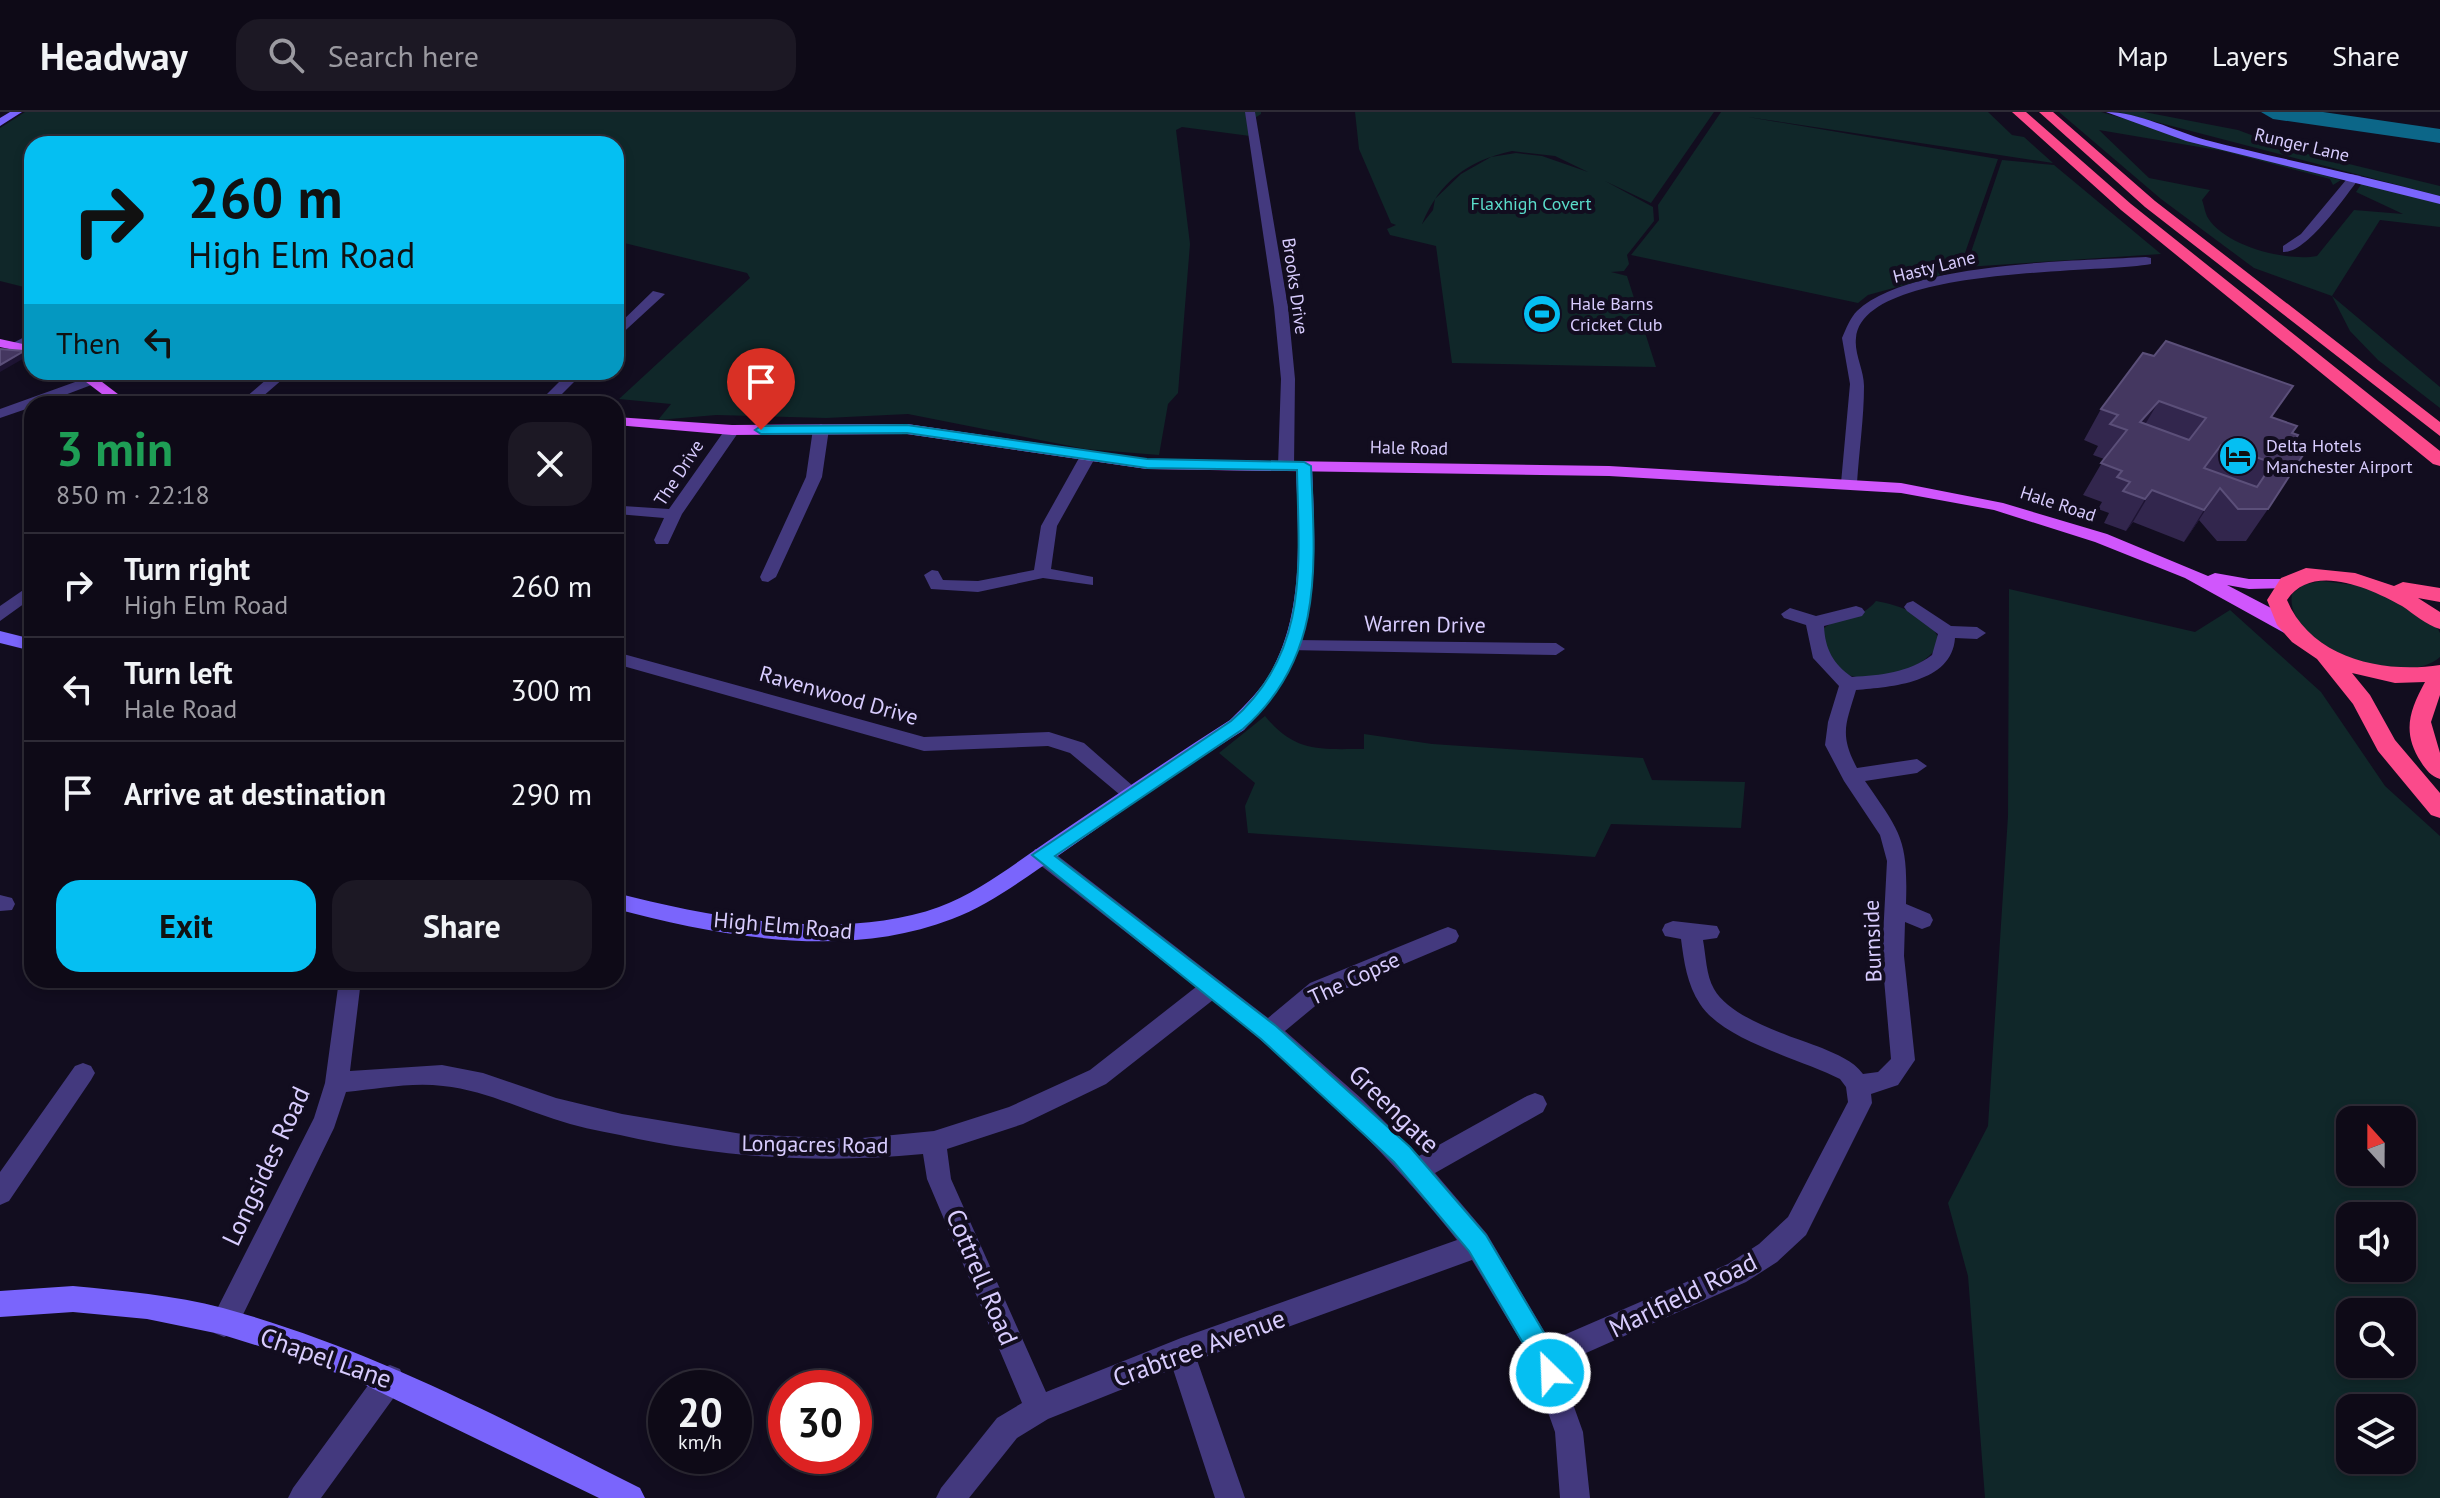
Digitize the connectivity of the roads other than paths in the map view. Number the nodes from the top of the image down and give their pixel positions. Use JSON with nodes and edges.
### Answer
{"nodes":[{"id":1,"x":17,"y":112,"type":"edge"},
{"id":2,"x":1250,"y":112,"type":"edge"},
{"id":3,"x":2018,"y":112,"type":"edge"},
{"id":4,"x":2045,"y":112,"type":"edge"},
{"id":5,"x":2111,"y":112,"type":"edge"},
{"id":6,"x":0,"y":123,"type":"edge"},
{"id":7,"x":2355,"y":176,"type":"junction"},
{"id":8,"x":2440,"y":200,"type":"edge"},
{"id":9,"x":2287,"y":249,"type":"dead end"},
{"id":10,"x":2146,"y":261,"type":"dead end"},
{"id":11,"x":658,"y":294,"type":"dead end"},
{"id":12,"x":624,"y":327,"type":"edge"},
{"id":13,"x":0,"y":343,"type":"edge"},
{"id":14,"x":24,"y":348,"type":"edge"},
{"id":15,"x":75,"y":380,"type":"edge"},
{"id":16,"x":90,"y":380,"type":"edge"},
{"id":17,"x":274,"y":380,"type":"edge"},
{"id":18,"x":569,"y":380,"type":"edge"},
{"id":19,"x":40,"y":396,"type":"edge"},
{"id":20,"x":113,"y":396,"type":"edge"},
{"id":21,"x":255,"y":396,"type":"edge"},
{"id":22,"x":552,"y":396,"type":"edge"},
{"id":23,"x":24,"y":403,"type":"edge"},
{"id":24,"x":0,"y":414,"type":"edge"},
{"id":25,"x":624,"y":422,"type":"edge"},
{"id":26,"x":821,"y":429,"type":"junction"},
{"id":27,"x":732,"y":430,"type":"junction"},
{"id":28,"x":2440,"y":431,"type":"edge"},
{"id":29,"x":1087,"y":458,"type":"junction"},
{"id":30,"x":2440,"y":460,"type":"edge"},
{"id":31,"x":1295,"y":466,"type":"junction"},
{"id":32,"x":1849,"y":483,"type":"junction"},
{"id":33,"x":624,"y":511,"type":"edge"},
{"id":34,"x":674,"y":514,"type":"junction"},
{"id":35,"x":662,"y":540,"type":"dead end"},
{"id":36,"x":1043,"y":573,"type":"junction"},
{"id":37,"x":2191,"y":574,"type":"junction"},
{"id":38,"x":932,"y":575,"type":"dead end"},
{"id":39,"x":768,"y":577,"type":"dead end"},
{"id":40,"x":1087,"y":581,"type":"dead end"},
{"id":41,"x":2288,"y":583,"type":"junction"},
{"id":42,"x":2377,"y":585,"type":"junction"},
{"id":43,"x":2440,"y":595,"type":"edge"},
{"id":44,"x":24,"y":596,"type":"edge"},
{"id":45,"x":1913,"y":607,"type":"dead end"},
{"id":46,"x":1856,"y":612,"type":"dead end"},
{"id":47,"x":1790,"y":614,"type":"dead end"},
{"id":48,"x":0,"y":615,"type":"edge"},
{"id":49,"x":1815,"y":622,"type":"junction"},
{"id":50,"x":2440,"y":622,"type":"edge"},
{"id":51,"x":1947,"y":632,"type":"junction"},
{"id":52,"x":1977,"y":633,"type":"dead end"},
{"id":53,"x":2297,"y":634,"type":"junction"},
{"id":54,"x":0,"y":637,"type":"edge"},
{"id":55,"x":24,"y":643,"type":"edge"},
{"id":56,"x":1294,"y":646,"type":"junction"},
{"id":57,"x":1556,"y":649,"type":"dead end"},
{"id":58,"x":2317,"y":649,"type":"junction"},
{"id":59,"x":624,"y":660,"type":"edge"},
{"id":60,"x":2440,"y":673,"type":"edge"},
{"id":61,"x":1849,"y":684,"type":"junction"},
{"id":62,"x":1917,"y":766,"type":"dead end"},
{"id":63,"x":2440,"y":770,"type":"edge"},
{"id":64,"x":1851,"y":776,"type":"junction"},
{"id":65,"x":1132,"y":794,"type":"junction"},
{"id":66,"x":2440,"y":809,"type":"edge"},
{"id":67,"x":1042,"y":855,"type":"junction"},
{"id":68,"x":624,"y":903,"type":"edge"},
{"id":69,"x":1893,"y":908,"type":"junction"},
{"id":70,"x":1922,"y":920,"type":"dead end"},
{"id":71,"x":1691,"y":931,"type":"dead end"},
{"id":72,"x":1448,"y":936,"type":"dead end"},
{"id":73,"x":349,"y":988,"type":"edge"},
{"id":74,"x":1211,"y":988,"type":"junction"},
{"id":75,"x":1268,"y":1032,"type":"junction"},
{"id":76,"x":83,"y":1073,"type":"dead end"},
{"id":77,"x":337,"y":1083,"type":"junction"},
{"id":78,"x":1857,"y":1084,"type":"junction"},
{"id":79,"x":1535,"y":1103,"type":"dead end"},
{"id":80,"x":934,"y":1142,"type":"junction"},
{"id":81,"x":1416,"y":1171,"type":"junction"},
{"id":82,"x":0,"y":1193,"type":"edge"},
{"id":83,"x":1478,"y":1243,"type":"junction"},
{"id":84,"x":0,"y":1304,"type":"edge"},
{"id":85,"x":224,"y":1324,"type":"junction"},
{"id":86,"x":1181,"y":1352,"type":"junction"},
{"id":87,"x":1544,"y":1357,"type":"junction"},
{"id":88,"x":390,"y":1379,"type":"junction"},
{"id":89,"x":1039,"y":1409,"type":"junction"},
{"id":90,"x":303,"y":1498,"type":"edge"},
{"id":91,"x":630,"y":1498,"type":"edge"},
{"id":92,"x":951,"y":1498,"type":"edge"},
{"id":93,"x":1230,"y":1498,"type":"edge"},
{"id":94,"x":1575,"y":1498,"type":"edge"}],
"edges":[{"from":1,"to":6,"type":"street"},
{"from":2,"to":31,"type":"street","name":"Brooks Drive"},
{"from":3,"to":30,"type":"highway"},
{"from":4,"to":28,"type":"highway"},
{"from":5,"to":7,"type":"street","name":"Runger Lane"},
{"from":7,"to":8,"type":"street","name":"Runger Lane"},
{"from":7,"to":9,"type":"street"},
{"from":10,"to":32,"type":"street","name":"Hasty Lane"},
{"from":11,"to":12,"type":"street"},
{"from":13,"to":14,"type":"main road"},
{"from":15,"to":19,"type":"street"},
{"from":16,"to":20,"type":"main road"},
{"from":17,"to":21,"type":"street"},
{"from":18,"to":22,"type":"street"},
{"from":23,"to":24,"type":"street"},
{"from":25,"to":27,"type":"main road","name":"Hale Road"},
{"from":26,"to":27,"type":"main road","name":"Hale Road"},
{"from":26,"to":29,"type":"main road","name":"Hale Road"},
{"from":26,"to":39,"type":"street"},
{"from":27,"to":34,"type":"street","name":"The Drive"},
{"from":29,"to":31,"type":"main road","name":"Hale Road"},
{"from":29,"to":36,"type":"street"},
{"from":31,"to":32,"type":"main road","name":"Hale Road"},
{"from":31,"to":56,"type":"street","name":"High Elm Road"},
{"from":32,"to":37,"type":"main road","name":"Hale Road"},
{"from":33,"to":34,"type":"street"},
{"from":34,"to":35,"type":"street","name":"The Drive"},
{"from":36,"to":38,"type":"street"},
{"from":36,"to":40,"type":"street"},
{"from":37,"to":41,"type":"main road","name":"Hale Road"},
{"from":37,"to":53,"type":"main road","name":"Hale Road"},
{"from":41,"to":42,"type":"highway"},
{"from":41,"to":53,"type":"highway"},
{"from":42,"to":43,"type":"highway"},
{"from":42,"to":50,"type":"highway"},
{"from":44,"to":48,"type":"street"},
{"from":45,"to":51,"type":"street"},
{"from":46,"to":49,"type":"street"},
{"from":47,"to":49,"type":"street"},
{"from":49,"to":61,"type":"street"},
{"from":51,"to":52,"type":"street"},
{"from":51,"to":61,"type":"street"},
{"from":53,"to":58,"type":"highway"},
{"from":54,"to":55,"type":"street"},
{"from":56,"to":57,"type":"street","name":"Warren Drive"},
{"from":56,"to":65,"type":"street","name":"High Elm Road"},
{"from":58,"to":60,"type":"highway"},
{"from":58,"to":66,"type":"highway"},
{"from":59,"to":65,"type":"street","name":"Ravenwood Drive"},
{"from":60,"to":63,"type":"highway"},
{"from":61,"to":64,"type":"street","name":"Burnside"},
{"from":62,"to":64,"type":"street"},
{"from":64,"to":69,"type":"street","name":"Burnside"},
{"from":65,"to":67,"type":"street","name":"High Elm Road"},
{"from":67,"to":68,"type":"street","name":"High Elm Road"},
{"from":67,"to":74,"type":"street","name":"Greengate"},
{"from":69,"to":70,"type":"street"},
{"from":69,"to":78,"type":"street","name":"Burnside"},
{"from":71,"to":78,"type":"street"},
{"from":72,"to":75,"type":"street","name":"The Copse"},
{"from":73,"to":77,"type":"street","name":"Longsides Road"},
{"from":74,"to":75,"type":"street","name":"Greengate"},
{"from":74,"to":80,"type":"street","name":"Longacres Road"},
{"from":75,"to":81,"type":"street","name":"Greengate"},
{"from":76,"to":82,"type":"street"},
{"from":77,"to":80,"type":"street","name":"Longacres Road"},
{"from":77,"to":85,"type":"street","name":"Longsides Road"},
{"from":78,"to":87,"type":"street","name":"Marlfield Road"},
{"from":79,"to":81,"type":"street"},
{"from":80,"to":89,"type":"street","name":"Cottrell Road"},
{"from":81,"to":83,"type":"street","name":"Greengate"},
{"from":83,"to":86,"type":"street","name":"Crabtree Avenue"},
{"from":83,"to":87,"type":"street","name":"Greengate"},
{"from":84,"to":85,"type":"street","name":"Chapel Lane"},
{"from":85,"to":88,"type":"street","name":"Chapel Lane"},
{"from":86,"to":89,"type":"street","name":"Crabtree Avenue"},
{"from":86,"to":93,"type":"street"},
{"from":87,"to":94,"type":"street","name":"Greengate"},
{"from":88,"to":90,"type":"street"},
{"from":88,"to":91,"type":"street","name":"Chapel Lane"},
{"from":89,"to":92,"type":"street","name":"Crabtree Avenue"}]}
